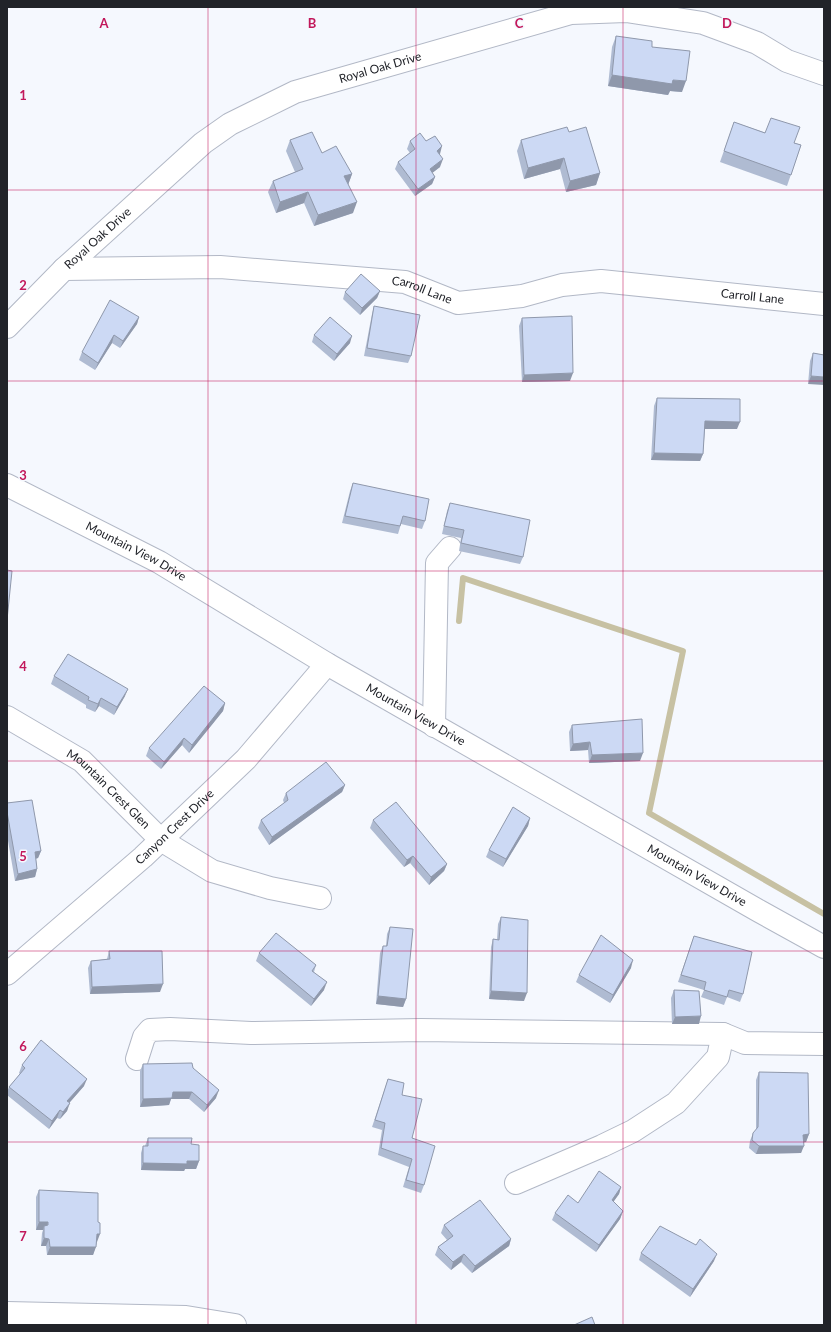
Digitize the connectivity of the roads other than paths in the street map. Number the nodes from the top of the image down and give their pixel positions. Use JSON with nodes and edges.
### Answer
{"nodes":[{"id":1,"x":824,"y":74,"type":"edge"},
{"id":2,"x":64,"y":269,"type":"junction"},
{"id":3,"x":824,"y":304,"type":"edge"},
{"id":4,"x":7,"y":327,"type":"edge"},
{"id":5,"x":7,"y":485,"type":"edge"},
{"id":6,"x":450,"y":548,"type":"dead end"},
{"id":7,"x":327,"y":664,"type":"junction"},
{"id":8,"x":7,"y":717,"type":"edge"},
{"id":9,"x":434,"y":726,"type":"junction"},
{"id":10,"x":161,"y":840,"type":"junction"},
{"id":11,"x":320,"y":898,"type":"dead end"},
{"id":12,"x":824,"y":946,"type":"edge"},
{"id":13,"x":7,"y":974,"type":"edge"},
{"id":14,"x":723,"y":1034,"type":"junction"},
{"id":15,"x":824,"y":1044,"type":"edge"},
{"id":16,"x":137,"y":1059,"type":"dead end"},
{"id":17,"x":516,"y":1183,"type":"dead end"},
{"id":18,"x":7,"y":1314,"type":"edge"},
{"id":19,"x":234,"y":1325,"type":"edge"}],
"edges":[{"from":1,"to":2,"type":"street","name":"Royal Oak Drive"},
{"from":2,"to":3,"type":"street","name":"Carroll Lane"},
{"from":2,"to":4,"type":"street","name":"Royal Oak Drive"},
{"from":5,"to":7,"type":"street","name":"Mountain View Drive"},
{"from":6,"to":9,"type":"street"},
{"from":7,"to":9,"type":"street","name":"Mountain View Drive"},
{"from":7,"to":10,"type":"street","name":"Canyon Crest Drive"},
{"from":8,"to":10,"type":"street","name":"Mountain Crest Glen"},
{"from":9,"to":12,"type":"street","name":"Mountain View Drive"},
{"from":10,"to":11,"type":"street","name":"Mountain Crest Glen"},
{"from":10,"to":13,"type":"street","name":"Canyon Crest Drive"},
{"from":14,"to":15,"type":"street"},
{"from":14,"to":16,"type":"street"},
{"from":14,"to":17,"type":"street"},
{"from":18,"to":19,"type":"street"}]}
